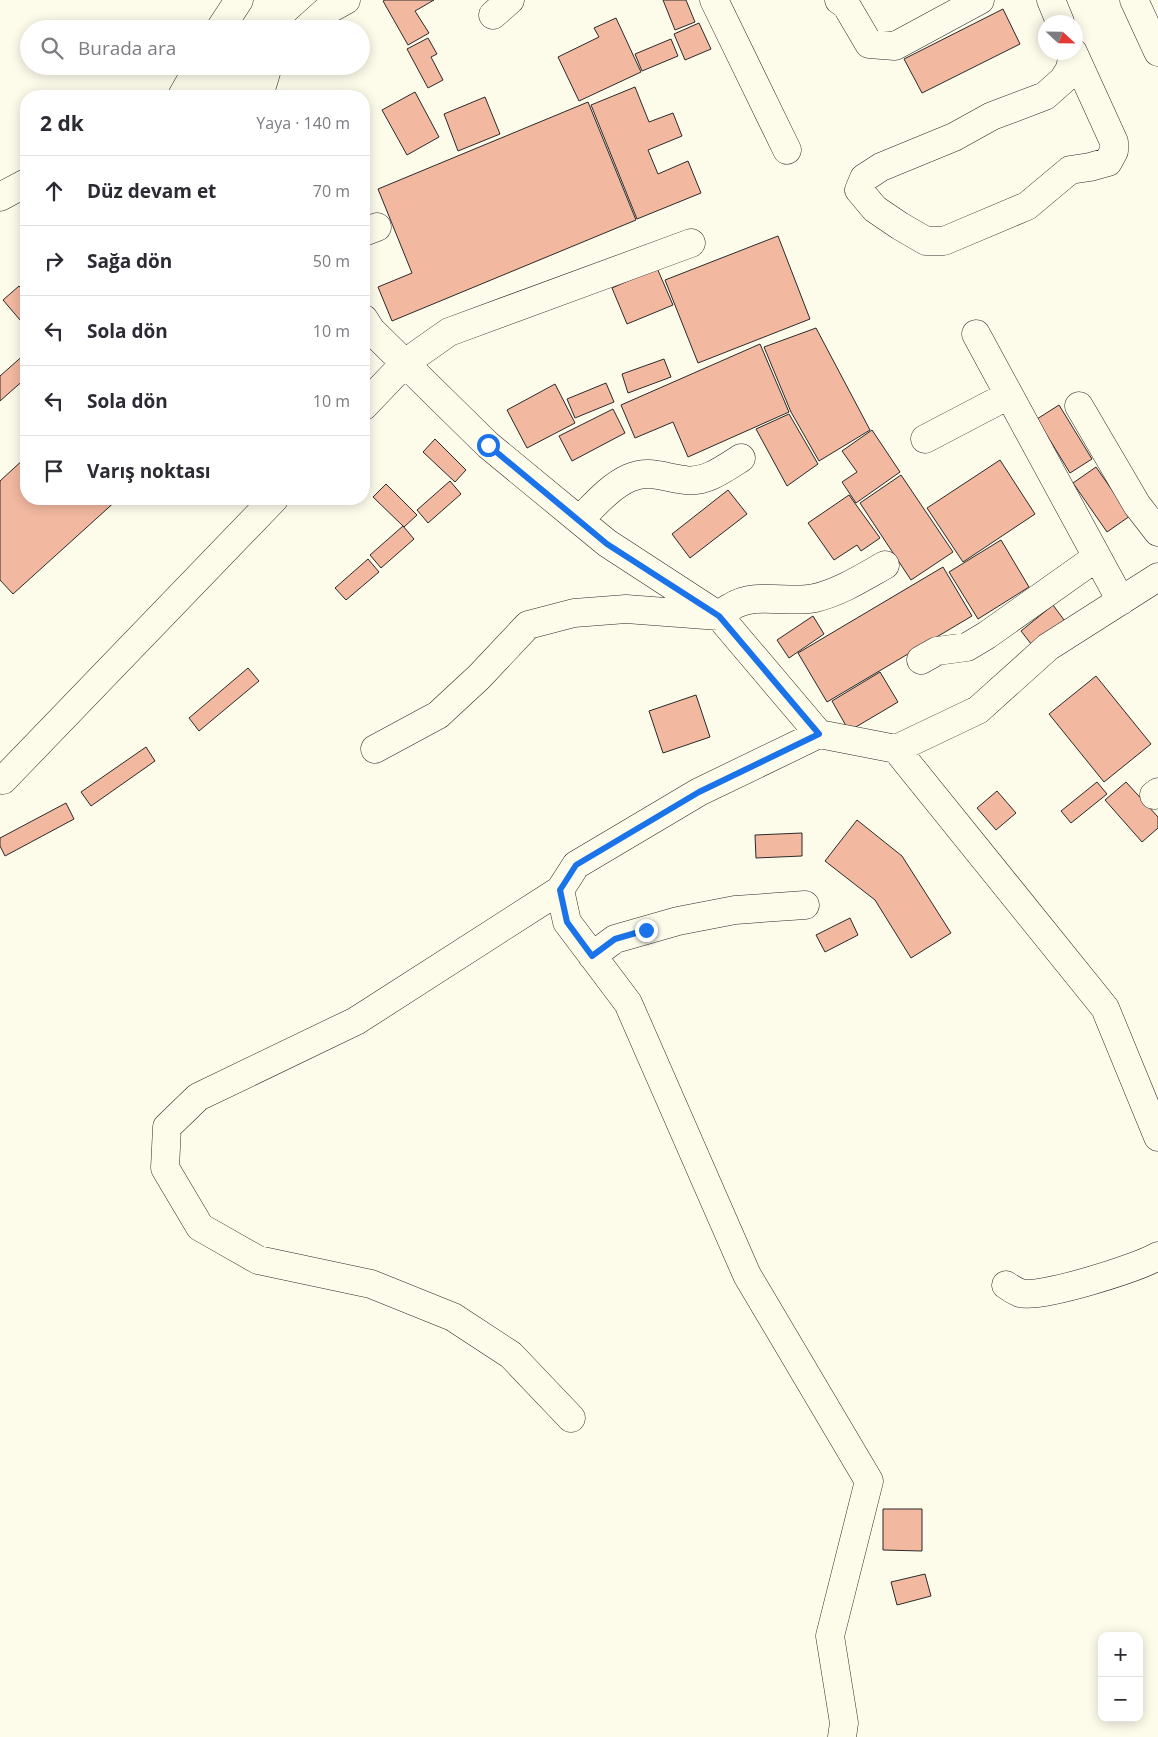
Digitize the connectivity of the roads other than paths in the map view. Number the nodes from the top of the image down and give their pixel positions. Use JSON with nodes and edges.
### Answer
{"nodes":[{"id":1,"x":238,"y":0,"type":"edge"},
{"id":2,"x":346,"y":0,"type":"edge"},
{"id":3,"x":714,"y":0,"type":"edge"},
{"id":4,"x":980,"y":0,"type":"edge"},
{"id":5,"x":1051,"y":0,"type":"edge"},
{"id":6,"x":1134,"y":0,"type":"edge"},
{"id":7,"x":844,"y":2,"type":"edge"},
{"id":8,"x":1057,"y":15,"type":"edge"},
{"id":9,"x":226,"y":20,"type":"edge"},
{"id":10,"x":316,"y":20,"type":"edge"},
{"id":11,"x":1158,"y":52,"type":"edge"},
{"id":12,"x":1073,"y":53,"type":"edge"},
{"id":13,"x":193,"y":75,"type":"edge"},
{"id":14,"x":243,"y":75,"type":"edge"},
{"id":15,"x":265,"y":75,"type":"edge"},
{"id":16,"x":185,"y":90,"type":"edge"},
{"id":17,"x":202,"y":90,"type":"edge"},
{"id":18,"x":261,"y":90,"type":"edge"},
{"id":19,"x":787,"y":150,"type":"dead end"},
{"id":20,"x":20,"y":186,"type":"edge"},
{"id":21,"x":0,"y":197,"type":"edge"},
{"id":22,"x":691,"y":243,"type":"dead end"},
{"id":23,"x":370,"y":328,"type":"edge"},
{"id":24,"x":976,"y":334,"type":"dead end"},
{"id":25,"x":405,"y":363,"type":"junction"},
{"id":26,"x":1010,"y":395,"type":"junction"},
{"id":27,"x":370,"y":400,"type":"edge"},
{"id":28,"x":1079,"y":406,"type":"dead end"},
{"id":29,"x":925,"y":439,"type":"dead end"},
{"id":30,"x":740,"y":458,"type":"dead end"},
{"id":31,"x":268,"y":505,"type":"edge"},
{"id":32,"x":578,"y":520,"type":"junction"},
{"id":33,"x":1158,"y":532,"type":"edge"},
{"id":34,"x":1096,"y":557,"type":"junction"},
{"id":35,"x":884,"y":565,"type":"dead end"},
{"id":36,"x":1158,"y":578,"type":"edge"},
{"id":37,"x":1120,"y":602,"type":"junction"},
{"id":38,"x":719,"y":616,"type":"junction"},
{"id":39,"x":921,"y":660,"type":"dead end"},
{"id":40,"x":819,"y":734,"type":"junction"},
{"id":41,"x":375,"y":749,"type":"dead end"},
{"id":42,"x":896,"y":749,"type":"junction"},
{"id":43,"x":3,"y":780,"type":"dead end"},
{"id":44,"x":560,"y":890,"type":"junction"},
{"id":45,"x":805,"y":905,"type":"dead end"},
{"id":46,"x":592,"y":956,"type":"junction"},
{"id":47,"x":1158,"y":1137,"type":"edge"},
{"id":48,"x":1158,"y":1256,"type":"edge"},
{"id":49,"x":1006,"y":1285,"type":"dead end"},
{"id":50,"x":571,"y":1418,"type":"dead end"},
{"id":51,"x":842,"y":1737,"type":"edge"}],
"edges":[{"from":1,"to":9,"type":"street"},
{"from":2,"to":10,"type":"street"},
{"from":3,"to":19,"type":"street"},
{"from":4,"to":7,"type":"street"},
{"from":5,"to":8,"type":"street"},
{"from":6,"to":11,"type":"street"},
{"from":12,"to":12,"type":"street"},
{"from":13,"to":16,"type":"street"},
{"from":14,"to":17,"type":"street"},
{"from":15,"to":18,"type":"street"},
{"from":20,"to":21,"type":"street"},
{"from":22,"to":25,"type":"street"},
{"from":23,"to":25,"type":"street"},
{"from":24,"to":26,"type":"street"},
{"from":25,"to":27,"type":"street"},
{"from":25,"to":32,"type":"street"},
{"from":26,"to":29,"type":"street"},
{"from":26,"to":34,"type":"street"},
{"from":28,"to":33,"type":"street"},
{"from":30,"to":32,"type":"street"},
{"from":31,"to":43,"type":"street"},
{"from":32,"to":38,"type":"street"},
{"from":34,"to":37,"type":"street"},
{"from":34,"to":39,"type":"street"},
{"from":35,"to":38,"type":"street"},
{"from":36,"to":37,"type":"street"},
{"from":37,"to":42,"type":"street"},
{"from":38,"to":40,"type":"street"},
{"from":38,"to":41,"type":"street"},
{"from":40,"to":42,"type":"street"},
{"from":40,"to":44,"type":"street"},
{"from":42,"to":47,"type":"street"},
{"from":44,"to":46,"type":"street"},
{"from":44,"to":50,"type":"street"},
{"from":45,"to":46,"type":"street"},
{"from":46,"to":51,"type":"street"},
{"from":48,"to":49,"type":"street"}]}
